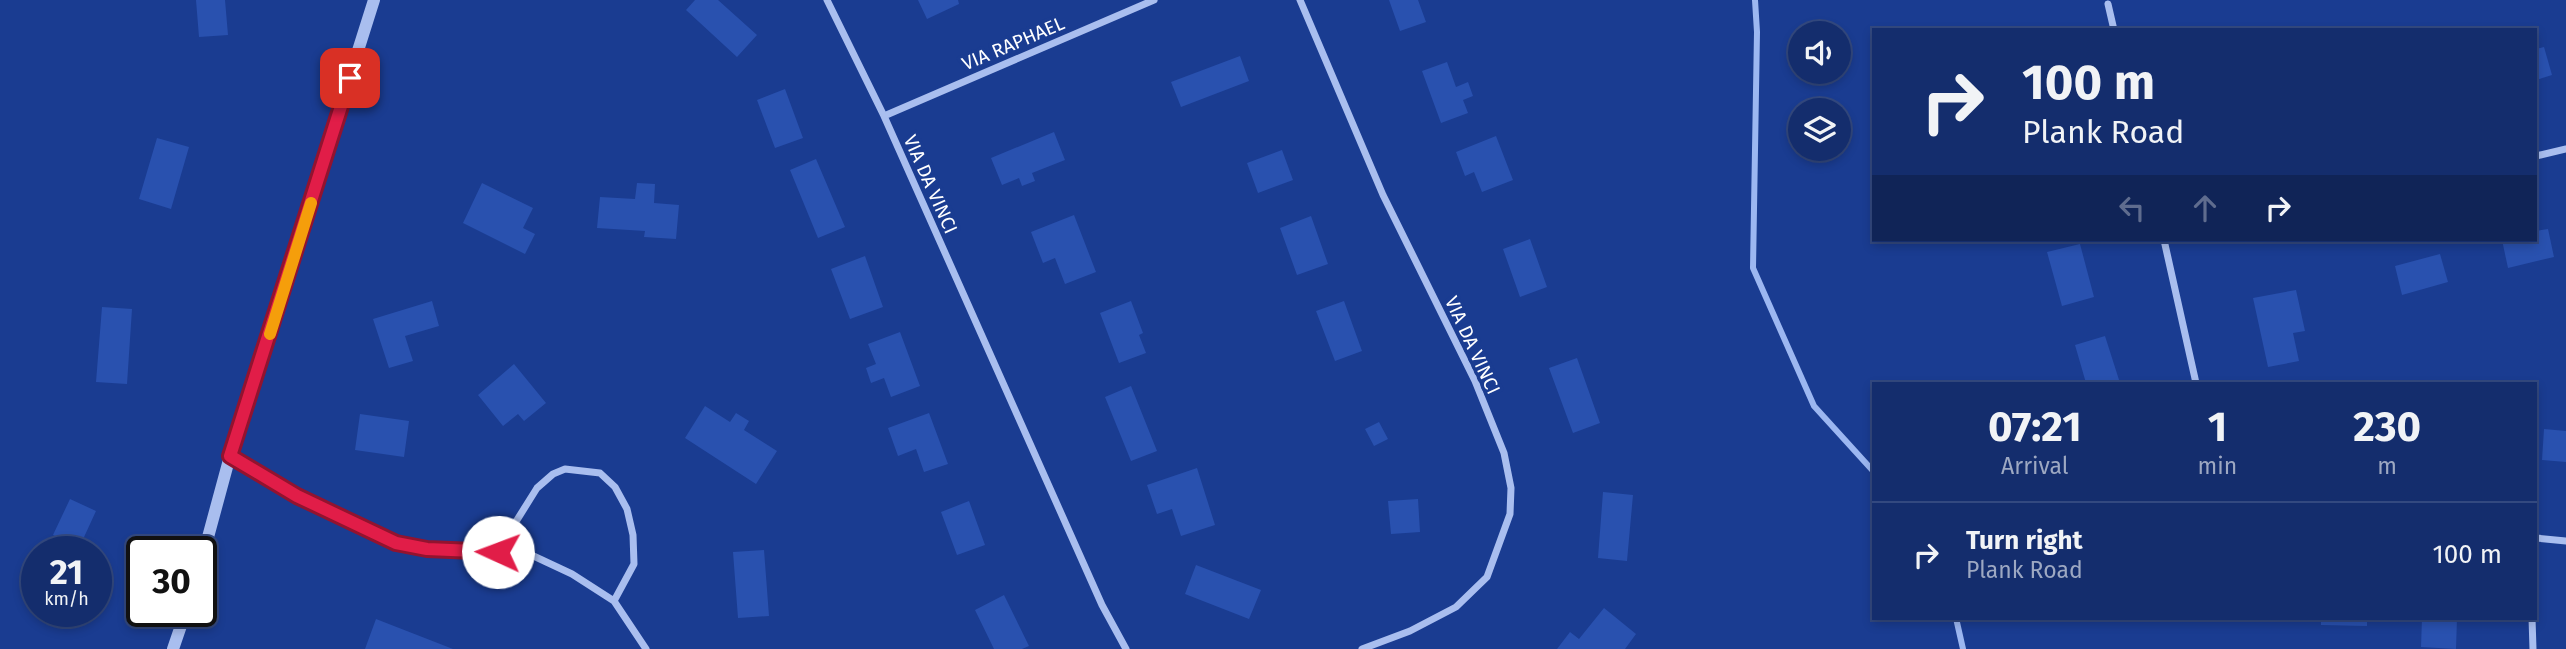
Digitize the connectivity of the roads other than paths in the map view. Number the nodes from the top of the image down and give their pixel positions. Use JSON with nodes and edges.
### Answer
{"nodes":[{"id":1,"x":374,"y":0,"type":"edge"},
{"id":2,"x":827,"y":0,"type":"edge"},
{"id":3,"x":1154,"y":0,"type":"edge"},
{"id":4,"x":1300,"y":0,"type":"edge"},
{"id":5,"x":2108,"y":4,"type":"dead end"},
{"id":6,"x":2114,"y":28,"type":"edge"},
{"id":7,"x":884,"y":116,"type":"junction"},
{"id":8,"x":2566,"y":149,"type":"edge"},
{"id":9,"x":2537,"y":156,"type":"edge"},
{"id":10,"x":2164,"y":242,"type":"edge"},
{"id":11,"x":2196,"y":382,"type":"edge"},
{"id":12,"x":230,"y":456,"type":"junction"},
{"id":13,"x":208,"y":536,"type":"edge"},
{"id":14,"x":2537,"y":538,"type":"edge"},
{"id":15,"x":2566,"y":541,"type":"edge"},
{"id":16,"x":498,"y":552,"type":"junction"},
{"id":17,"x":614,"y":601,"type":"junction"},
{"id":18,"x":2532,"y":620,"type":"edge"},
{"id":19,"x":181,"y":627,"type":"edge"},
{"id":20,"x":173,"y":649,"type":"edge"},
{"id":21,"x":646,"y":649,"type":"edge"},
{"id":22,"x":1126,"y":649,"type":"edge"},
{"id":23,"x":1362,"y":649,"type":"edge"},
{"id":24,"x":2533,"y":649,"type":"edge"}],
"edges":[{"from":1,"to":12,"type":"street"},
{"from":2,"to":7,"type":"street","name":"VIA DA VINCI"},
{"from":3,"to":7,"type":"street","name":"VIA RAPHAEL"},
{"from":4,"to":23,"type":"street","name":"VIA DA VINCI"},
{"from":5,"to":6,"type":"street"},
{"from":7,"to":22,"type":"street","name":"VIA DA VINCI"},
{"from":8,"to":9,"type":"street"},
{"from":10,"to":11,"type":"street"},
{"from":12,"to":13,"type":"street"},
{"from":12,"to":16,"type":"street"},
{"from":14,"to":15,"type":"street"},
{"from":16,"to":17,"type":"street"},
{"from":16,"to":17,"type":"street"},
{"from":17,"to":21,"type":"street"},
{"from":18,"to":24,"type":"street"},
{"from":19,"to":20,"type":"street"}]}
